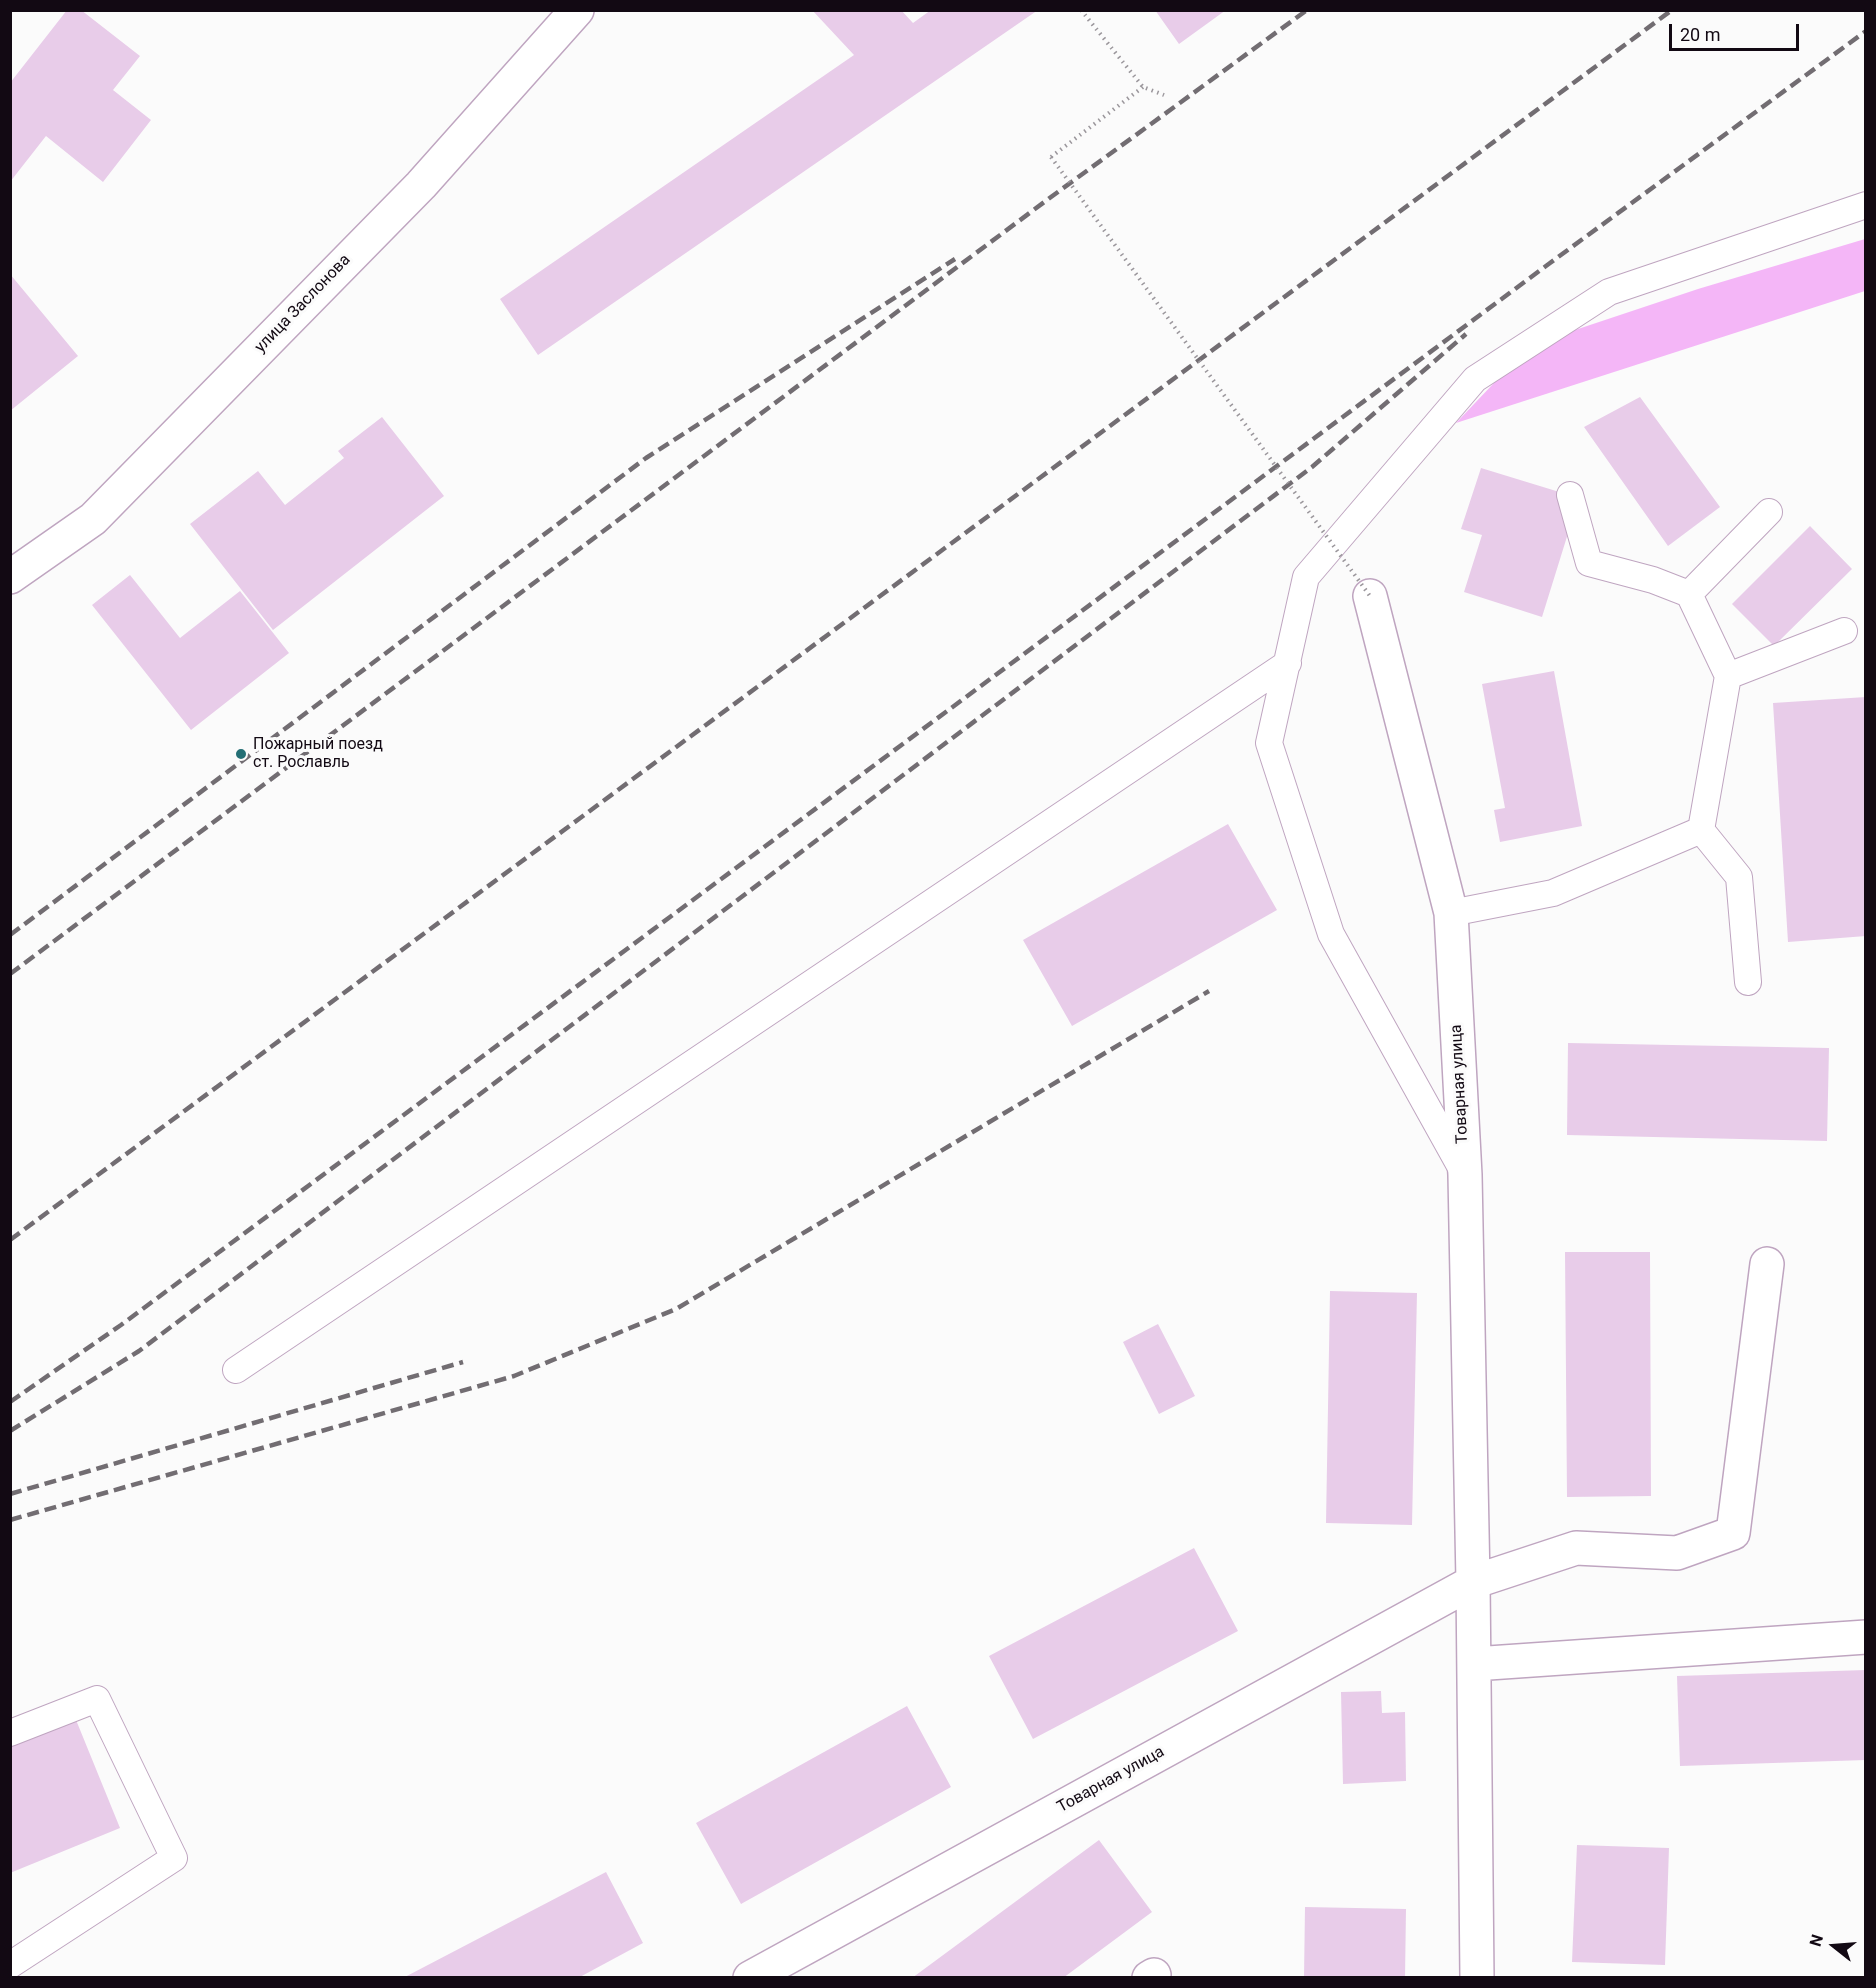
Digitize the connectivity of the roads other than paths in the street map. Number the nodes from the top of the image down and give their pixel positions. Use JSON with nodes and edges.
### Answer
{"nodes":[{"id":1,"x":577,"y":10,"type":"edge"},
{"id":2,"x":1866,"y":205,"type":"edge"},
{"id":3,"x":1570,"y":495,"type":"dead end"},
{"id":4,"x":1769,"y":512,"type":"dead end"},
{"id":5,"x":10,"y":577,"type":"edge"},
{"id":6,"x":1689,"y":594,"type":"junction"},
{"id":7,"x":1370,"y":596,"type":"road end"},
{"id":8,"x":1844,"y":631,"type":"dead end"},
{"id":9,"x":1288,"y":663,"type":"junction"},
{"id":10,"x":1728,"y":676,"type":"junction"},
{"id":11,"x":1701,"y":830,"type":"junction"},
{"id":12,"x":1452,"y":913,"type":"junction"},
{"id":13,"x":1748,"y":982,"type":"dead end"},
{"id":14,"x":1464,"y":1175,"type":"junction"},
{"id":15,"x":1767,"y":1264,"type":"dead end"},
{"id":16,"x":236,"y":1371,"type":"dead end"},
{"id":17,"x":1473,"y":1582,"type":"junction"},
{"id":18,"x":1866,"y":1637,"type":"edge"},
{"id":19,"x":1473,"y":1664,"type":"junction"},
{"id":20,"x":10,"y":1733,"type":"edge"},
{"id":21,"x":10,"y":1965,"type":"edge"},
{"id":22,"x":755,"y":1976,"type":"edge"},
{"id":23,"x":1477,"y":1977,"type":"edge"}],
"edges":[{"from":1,"to":5,"type":"street","name":"улица Заслонова"},
{"from":2,"to":9,"type":"lane"},
{"from":3,"to":6,"type":"lane"},
{"from":4,"to":6,"type":"lane"},
{"from":6,"to":10,"type":"lane"},
{"from":7,"to":12,"type":"street","name":"Товарная улица"},
{"from":8,"to":10,"type":"lane"},
{"from":9,"to":14,"type":"lane"},
{"from":9,"to":16,"type":"lane"},
{"from":10,"to":11,"type":"lane"},
{"from":11,"to":12,"type":"lane"},
{"from":11,"to":13,"type":"lane"},
{"from":12,"to":14,"type":"street","name":"Товарная улица"},
{"from":14,"to":17,"type":"street","name":"Товарная улица"},
{"from":15,"to":17,"type":"street","name":"Товарная улица"},
{"from":17,"to":19,"type":"street","name":"Товарная улица"},
{"from":17,"to":22,"type":"street","name":"Товарная улица"},
{"from":18,"to":19,"type":"street"},
{"from":19,"to":23,"type":"street","name":"Товарная улица"},
{"from":20,"to":21,"type":"lane"}]}
